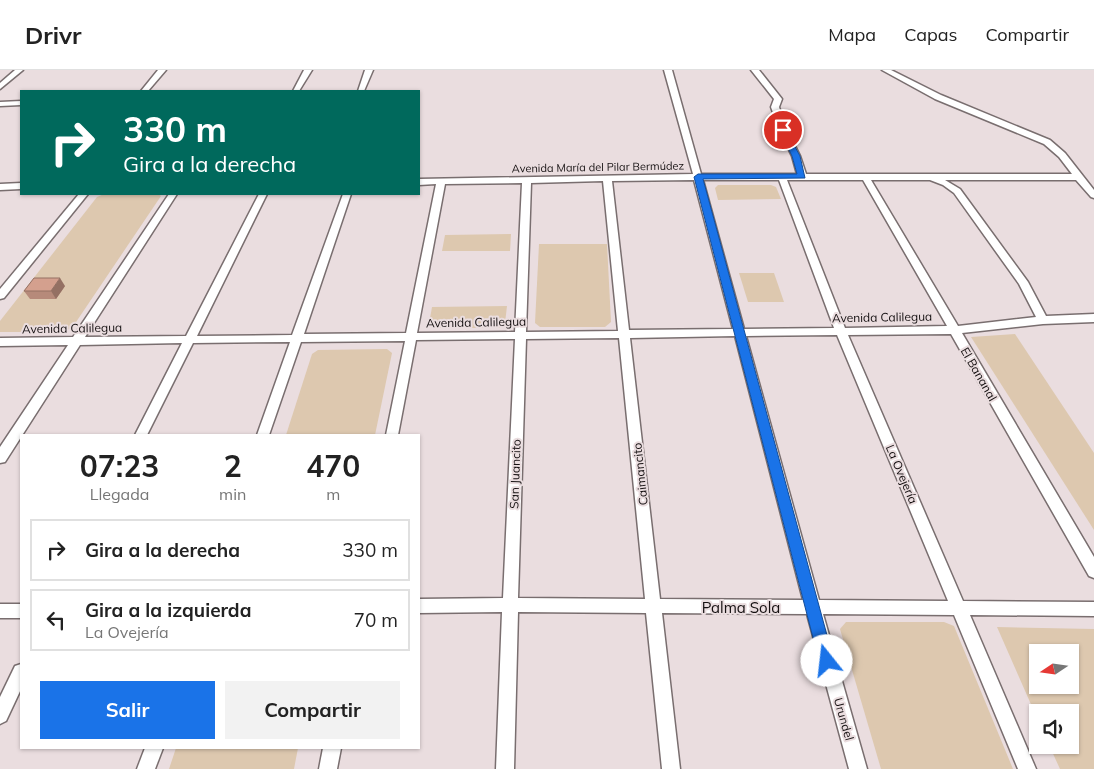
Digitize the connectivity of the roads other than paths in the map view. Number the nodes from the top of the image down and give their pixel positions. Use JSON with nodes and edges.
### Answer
{"nodes":[{"id":1,"x":19,"y":70,"type":"edge"},
{"id":2,"x":162,"y":70,"type":"edge"},
{"id":3,"x":308,"y":70,"type":"edge"},
{"id":4,"x":369,"y":70,"type":"edge"},
{"id":5,"x":668,"y":70,"type":"edge"},
{"id":6,"x":755,"y":70,"type":"edge"},
{"id":7,"x":886,"y":70,"type":"edge"},
{"id":8,"x":0,"y":87,"type":"edge"},
{"id":9,"x":145,"y":90,"type":"edge"},
{"id":10,"x":297,"y":90,"type":"edge"},
{"id":11,"x":361,"y":90,"type":"edge"},
{"id":12,"x":20,"y":103,"type":"edge"},
{"id":13,"x":0,"y":104,"type":"edge"},
{"id":14,"x":802,"y":176,"type":"junction"},
{"id":15,"x":865,"y":176,"type":"junction"},
{"id":16,"x":928,"y":176,"type":"junction"},
{"id":17,"x":698,"y":177,"type":"junction"},
{"id":18,"x":782,"y":177,"type":"junction"},
{"id":19,"x":1078,"y":177,"type":"junction"},
{"id":20,"x":607,"y":178,"type":"junction"},
{"id":21,"x":527,"y":179,"type":"junction"},
{"id":22,"x":441,"y":181,"type":"junction"},
{"id":23,"x":420,"y":182,"type":"edge"},
{"id":24,"x":20,"y":186,"type":"edge"},
{"id":25,"x":4,"y":187,"type":"edge"},
{"id":26,"x":0,"y":194,"type":"edge"},
{"id":27,"x":83,"y":195,"type":"edge"},
{"id":28,"x":172,"y":195,"type":"edge"},
{"id":29,"x":262,"y":195,"type":"edge"},
{"id":30,"x":347,"y":195,"type":"edge"},
{"id":31,"x":1094,"y":195,"type":"edge"},
{"id":32,"x":0,"y":296,"type":"edge"},
{"id":33,"x":1094,"y":318,"type":"edge"},
{"id":34,"x":1043,"y":320,"type":"junction"},
{"id":35,"x":954,"y":330,"type":"junction"},
{"id":36,"x":739,"y":331,"type":"junction"},
{"id":37,"x":841,"y":331,"type":"junction"},
{"id":38,"x":625,"y":334,"type":"junction"},
{"id":39,"x":521,"y":335,"type":"junction"},
{"id":40,"x":411,"y":337,"type":"junction"},
{"id":41,"x":296,"y":338,"type":"junction"},
{"id":42,"x":75,"y":341,"type":"junction"},
{"id":43,"x":189,"y":341,"type":"junction"},
{"id":44,"x":0,"y":342,"type":"edge"},
{"id":45,"x":142,"y":434,"type":"edge"},
{"id":46,"x":262,"y":434,"type":"edge"},
{"id":47,"x":392,"y":434,"type":"edge"},
{"id":48,"x":0,"y":458,"type":"edge"},
{"id":49,"x":1094,"y":571,"type":"edge"},
{"id":50,"x":510,"y":605,"type":"junction"},
{"id":51,"x":420,"y":606,"type":"edge"},
{"id":52,"x":654,"y":606,"type":"junction"},
{"id":53,"x":811,"y":607,"type":"junction"},
{"id":54,"x":959,"y":609,"type":"junction"},
{"id":55,"x":1094,"y":610,"type":"edge"},
{"id":56,"x":0,"y":611,"type":"edge"},
{"id":57,"x":20,"y":611,"type":"edge"},
{"id":58,"x":20,"y":674,"type":"edge"},
{"id":59,"x":0,"y":715,"type":"edge"},
{"id":60,"x":154,"y":749,"type":"edge"},
{"id":61,"x":332,"y":749,"type":"edge"},
{"id":62,"x":146,"y":769,"type":"edge"},
{"id":63,"x":328,"y":769,"type":"edge"},
{"id":64,"x":506,"y":769,"type":"edge"},
{"id":65,"x":671,"y":769,"type":"edge"},
{"id":66,"x":858,"y":769,"type":"edge"},
{"id":67,"x":1027,"y":769,"type":"edge"}],
"edges":[{"from":1,"to":8,"type":"street"},
{"from":2,"to":9,"type":"street"},
{"from":3,"to":10,"type":"street"},
{"from":4,"to":11,"type":"street"},
{"from":5,"to":17,"type":"street","name":"Urundel"},
{"from":6,"to":14,"type":"street"},
{"from":7,"to":19,"type":"street"},
{"from":12,"to":13,"type":"street"},
{"from":14,"to":15,"type":"street","name":"Avenida María del Pilar Bermúdez"},
{"from":14,"to":18,"type":"street","name":"Avenida María del Pilar Bermúdez"},
{"from":15,"to":16,"type":"street","name":"Avenida María del Pilar Bermúdez"},
{"from":15,"to":35,"type":"street","name":"El Bananal"},
{"from":16,"to":19,"type":"street","name":"Avenida María del Pilar Bermúdez"},
{"from":16,"to":34,"type":"street"},
{"from":17,"to":18,"type":"street","name":"Avenida María del Pilar Bermúdez"},
{"from":17,"to":20,"type":"street","name":"Avenida María del Pilar Bermúdez"},
{"from":17,"to":36,"type":"street","name":"Urundel"},
{"from":18,"to":37,"type":"street","name":"La Ovejería"},
{"from":19,"to":31,"type":"street"},
{"from":20,"to":21,"type":"street","name":"Avenida María del Pilar Bermúdez"},
{"from":20,"to":38,"type":"street","name":"Caimancito"},
{"from":21,"to":22,"type":"street","name":"Avenida María del Pilar Bermúdez"},
{"from":21,"to":39,"type":"street","name":"San Juancito"},
{"from":22,"to":23,"type":"street","name":"Avenida María del Pilar Bermúdez"},
{"from":22,"to":40,"type":"street"},
{"from":24,"to":25,"type":"street"},
{"from":25,"to":26,"type":"street"},
{"from":27,"to":32,"type":"street"},
{"from":28,"to":42,"type":"street"},
{"from":29,"to":43,"type":"street"},
{"from":30,"to":41,"type":"street"},
{"from":33,"to":34,"type":"street","name":"Avenida Calilegua"},
{"from":34,"to":35,"type":"street","name":"Avenida Calilegua"},
{"from":35,"to":37,"type":"street","name":"Avenida Calilegua"},
{"from":35,"to":49,"type":"street","name":"El Bananal"},
{"from":36,"to":37,"type":"street","name":"Avenida Calilegua"},
{"from":36,"to":38,"type":"street","name":"Avenida Calilegua"},
{"from":36,"to":53,"type":"street","name":"Urundel"},
{"from":37,"to":54,"type":"street","name":"La Ovejería"},
{"from":38,"to":39,"type":"street","name":"Avenida Calilegua"},
{"from":38,"to":52,"type":"street","name":"Caimancito"},
{"from":39,"to":40,"type":"street","name":"Avenida Calilegua"},
{"from":39,"to":50,"type":"street","name":"San Juancito"},
{"from":40,"to":41,"type":"street","name":"Avenida Calilegua"},
{"from":40,"to":47,"type":"street"},
{"from":41,"to":43,"type":"street","name":"Avenida Calilegua"},
{"from":41,"to":46,"type":"street"},
{"from":42,"to":43,"type":"street","name":"Avenida Calilegua"},
{"from":42,"to":44,"type":"street","name":"Avenida Calilegua"},
{"from":42,"to":48,"type":"street"},
{"from":43,"to":45,"type":"street"},
{"from":50,"to":51,"type":"street","name":"Palma Sola"},
{"from":50,"to":52,"type":"street","name":"Palma Sola"},
{"from":50,"to":64,"type":"street","name":"San Juancito"},
{"from":52,"to":53,"type":"street","name":"Palma Sola"},
{"from":52,"to":65,"type":"street","name":"Caimancito"},
{"from":53,"to":54,"type":"street","name":"Palma Sola"},
{"from":53,"to":66,"type":"street","name":"Urundel"},
{"from":54,"to":55,"type":"street","name":"Palma Sola"},
{"from":54,"to":67,"type":"street","name":"La Ovejería"},
{"from":56,"to":57,"type":"street"},
{"from":58,"to":59,"type":"street"},
{"from":60,"to":62,"type":"street"},
{"from":61,"to":63,"type":"street"}]}
